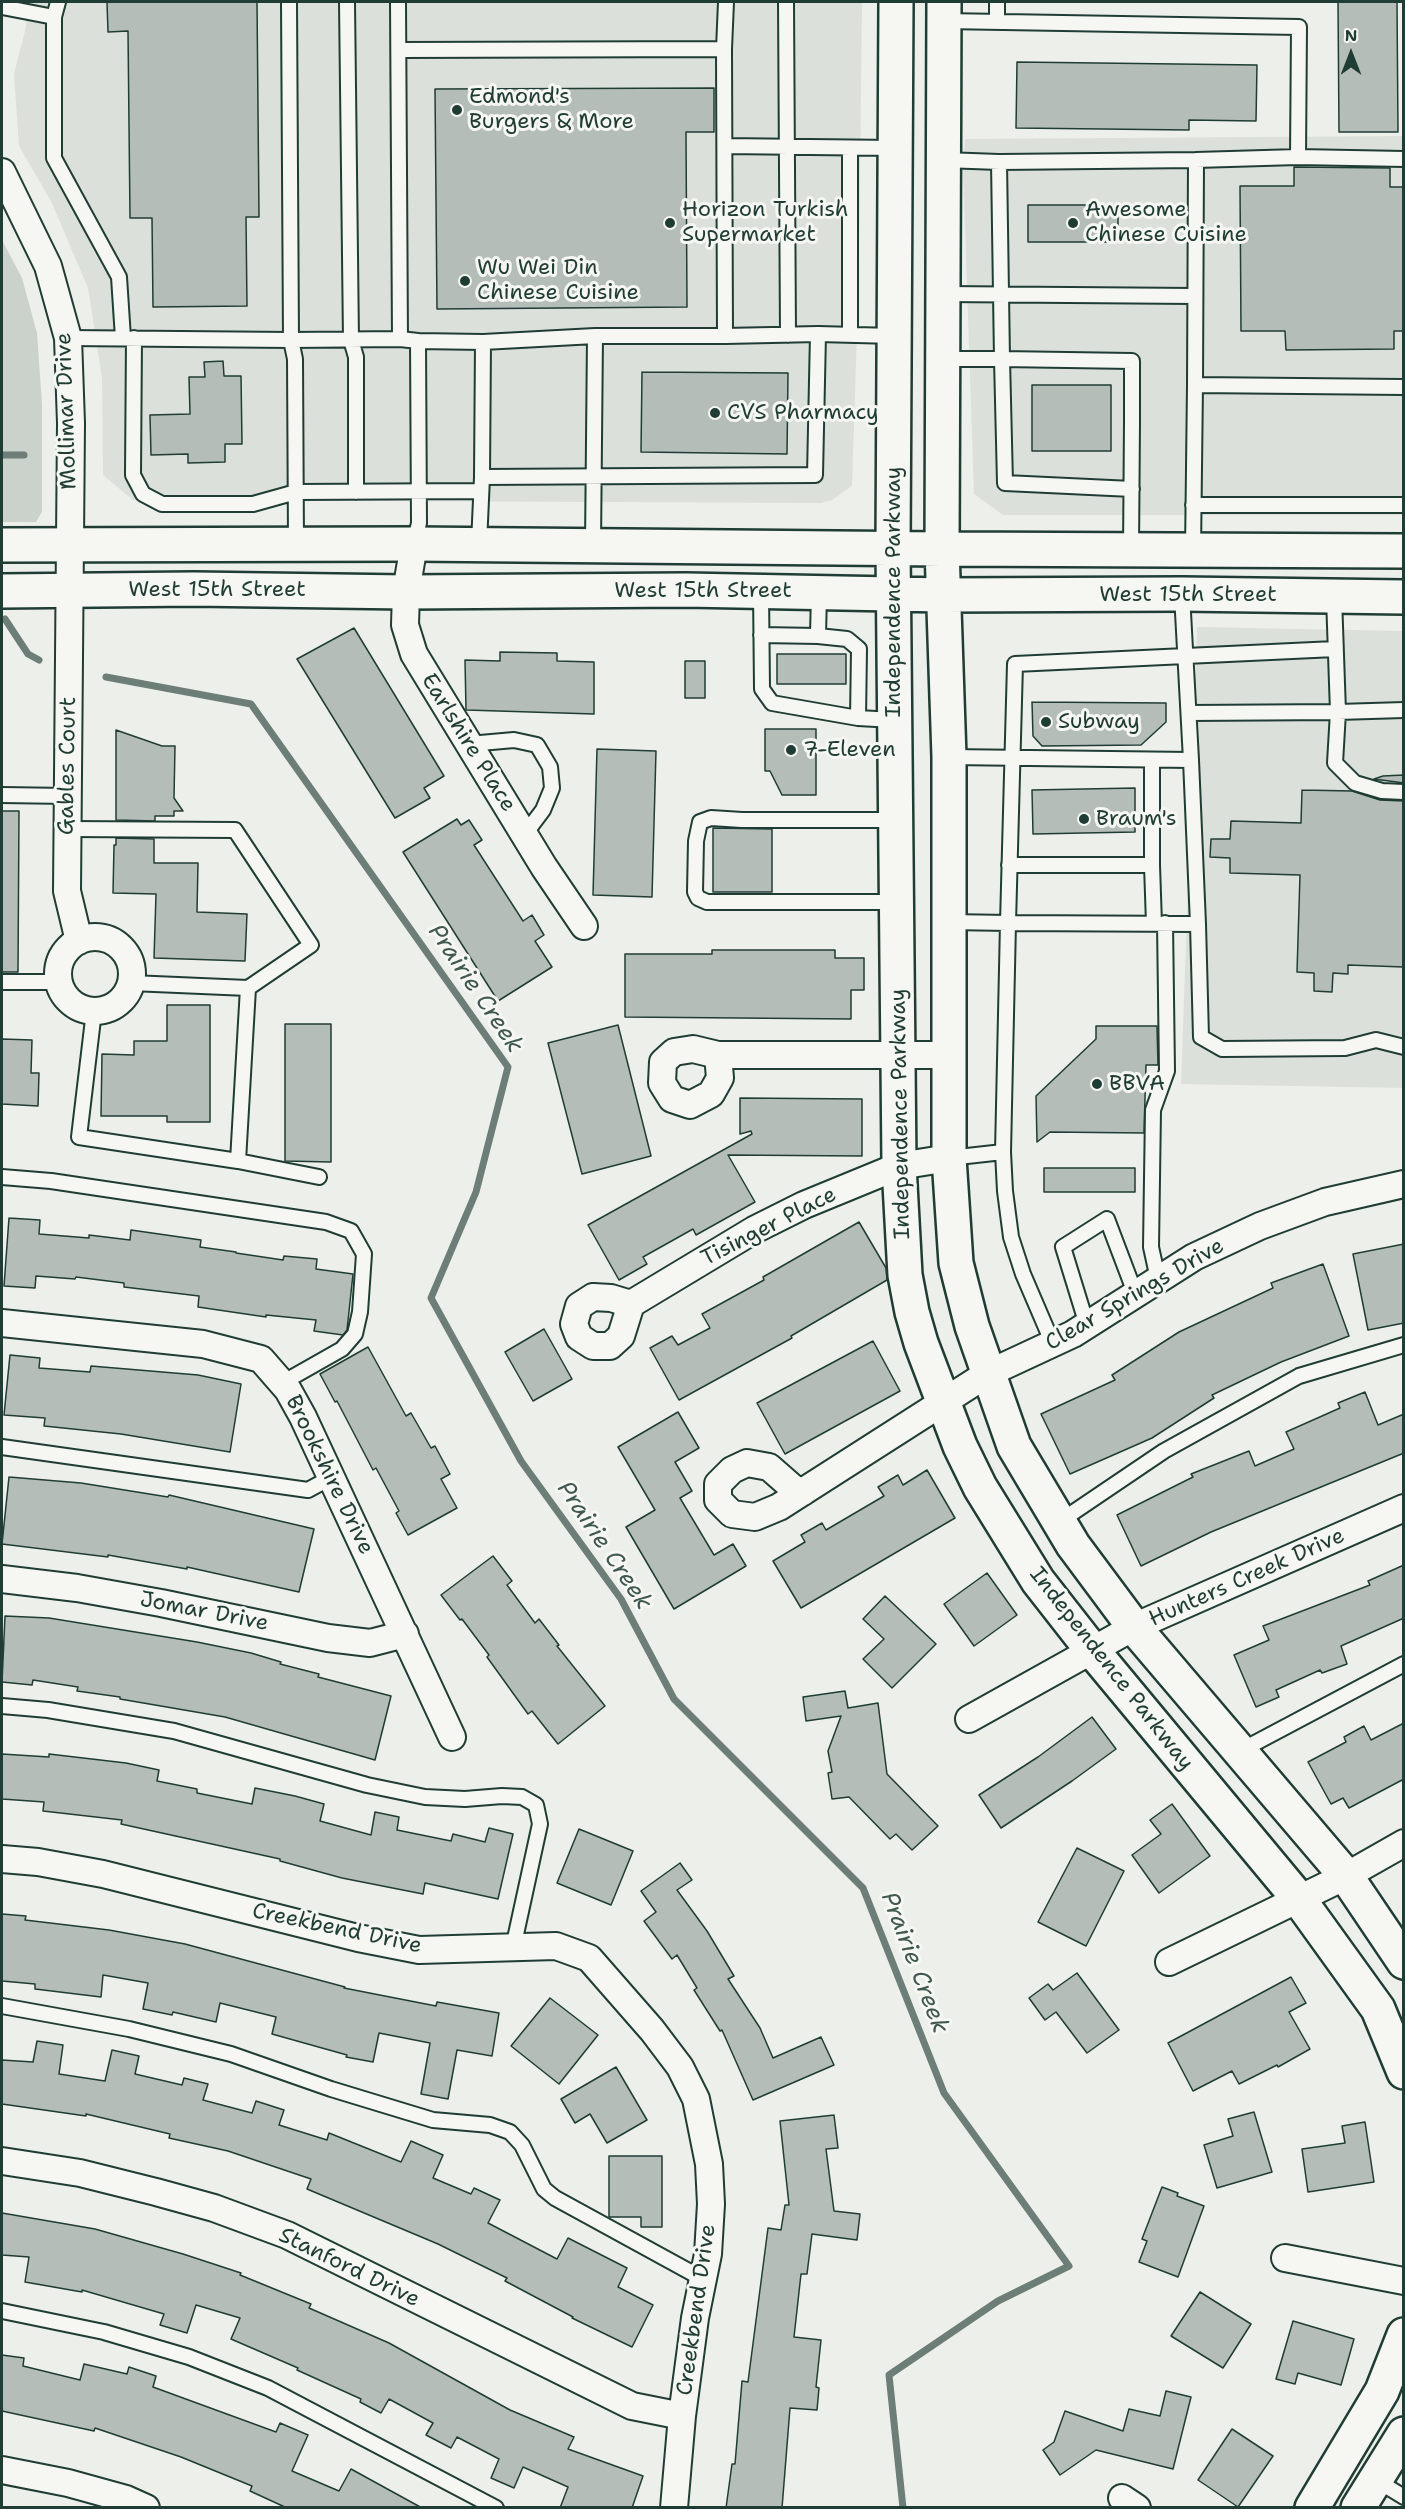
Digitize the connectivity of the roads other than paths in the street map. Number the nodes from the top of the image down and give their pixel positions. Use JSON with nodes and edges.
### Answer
{"nodes":[{"id":1,"x":58,"y":2,"type":"edge"},
{"id":2,"x":289,"y":2,"type":"edge"},
{"id":3,"x":347,"y":2,"type":"edge"},
{"id":4,"x":398,"y":2,"type":"edge"},
{"id":5,"x":726,"y":2,"type":"edge"},
{"id":6,"x":786,"y":2,"type":"edge"},
{"id":7,"x":997,"y":2,"type":"edge"},
{"id":8,"x":896,"y":5,"type":"edge"},
{"id":9,"x":2,"y":7,"type":"edge"},
{"id":10,"x":944,"y":10,"type":"edge"},
{"id":11,"x":54,"y":17,"type":"junction"},
{"id":12,"x":997,"y":22,"type":"junction"},
{"id":13,"x":724,"y":49,"type":"junction"},
{"id":14,"x":399,"y":50,"type":"junction"},
{"id":15,"x":725,"y":146,"type":"junction"},
{"id":16,"x":787,"y":148,"type":"junction"},
{"id":17,"x":850,"y":148,"type":"junction"},
{"id":18,"x":895,"y":148,"type":"junction"},
{"id":19,"x":1298,"y":157,"type":"junction"},
{"id":20,"x":1404,"y":159,"type":"edge"},
{"id":21,"x":944,"y":160,"type":"junction"},
{"id":22,"x":1196,"y":160,"type":"junction"},
{"id":23,"x":999,"y":162,"type":"junction"},
{"id":24,"x":2,"y":172,"type":"edge"},
{"id":25,"x":894,"y":291,"type":"junction"},
{"id":26,"x":943,"y":294,"type":"junction"},
{"id":27,"x":1000,"y":295,"type":"junction"},
{"id":28,"x":1195,"y":296,"type":"junction"},
{"id":29,"x":788,"y":334,"type":"junction"},
{"id":30,"x":818,"y":334,"type":"junction"},
{"id":31,"x":850,"y":334,"type":"junction"},
{"id":32,"x":595,"y":336,"type":"junction"},
{"id":33,"x":725,"y":336,"type":"junction"},
{"id":34,"x":894,"y":336,"type":"junction"},
{"id":35,"x":68,"y":338,"type":"junction"},
{"id":36,"x":129,"y":338,"type":"junction"},
{"id":37,"x":400,"y":339,"type":"junction"},
{"id":38,"x":291,"y":340,"type":"junction"},
{"id":39,"x":351,"y":340,"type":"junction"},
{"id":40,"x":418,"y":341,"type":"junction"},
{"id":41,"x":483,"y":342,"type":"junction"},
{"id":42,"x":943,"y":359,"type":"junction"},
{"id":43,"x":1002,"y":359,"type":"junction"},
{"id":44,"x":1195,"y":385,"type":"junction"},
{"id":45,"x":1404,"y":387,"type":"edge"},
{"id":46,"x":592,"y":476,"type":"junction"},
{"id":47,"x":482,"y":477,"type":"junction"},
{"id":48,"x":1132,"y":489,"type":"junction"},
{"id":49,"x":419,"y":491,"type":"junction"},
{"id":50,"x":480,"y":491,"type":"junction"},
{"id":51,"x":296,"y":492,"type":"junction"},
{"id":52,"x":356,"y":492,"type":"junction"},
{"id":53,"x":1193,"y":505,"type":"junction"},
{"id":54,"x":1404,"y":505,"type":"edge"},
{"id":55,"x":2,"y":544,"type":"edge"},
{"id":56,"x":70,"y":544,"type":"junction"},
{"id":57,"x":296,"y":544,"type":"junction"},
{"id":58,"x":414,"y":544,"type":"junction"},
{"id":59,"x":479,"y":544,"type":"junction"},
{"id":60,"x":593,"y":545,"type":"junction"},
{"id":61,"x":893,"y":548,"type":"junction"},
{"id":62,"x":942,"y":549,"type":"junction"},
{"id":63,"x":1131,"y":550,"type":"junction"},
{"id":64,"x":1192,"y":550,"type":"junction"},
{"id":65,"x":1404,"y":551,"type":"edge"},
{"id":66,"x":70,"y":590,"type":"junction"},
{"id":67,"x":2,"y":591,"type":"edge"},
{"id":68,"x":761,"y":591,"type":"junction"},
{"id":69,"x":406,"y":592,"type":"junction"},
{"id":70,"x":819,"y":592,"type":"junction"},
{"id":71,"x":893,"y":594,"type":"junction"},
{"id":72,"x":1182,"y":594,"type":"junction"},
{"id":73,"x":944,"y":595,"type":"junction"},
{"id":74,"x":1334,"y":597,"type":"junction"},
{"id":75,"x":1404,"y":597,"type":"edge"},
{"id":76,"x":761,"y":635,"type":"junction"},
{"id":77,"x":818,"y":636,"type":"junction"},
{"id":78,"x":1335,"y":649,"type":"junction"},
{"id":79,"x":1185,"y":657,"type":"junction"},
{"id":80,"x":1404,"y":710,"type":"edge"},
{"id":81,"x":1338,"y":712,"type":"junction"},
{"id":82,"x":1189,"y":713,"type":"junction"},
{"id":83,"x":858,"y":718,"type":"junction"},
{"id":84,"x":894,"y":720,"type":"junction"},
{"id":85,"x":469,"y":744,"type":"junction"},
{"id":86,"x":949,"y":757,"type":"junction"},
{"id":87,"x":1011,"y":758,"type":"junction"},
{"id":88,"x":1152,"y":760,"type":"junction"},
{"id":89,"x":1191,"y":760,"type":"junction"},
{"id":90,"x":1404,"y":792,"type":"edge"},
{"id":91,"x":2,"y":795,"type":"edge"},
{"id":92,"x":68,"y":796,"type":"junction"},
{"id":93,"x":896,"y":820,"type":"junction"},
{"id":94,"x":68,"y":829,"type":"junction"},
{"id":95,"x":525,"y":834,"type":"junction"},
{"id":96,"x":1009,"y":865,"type":"junction"},
{"id":97,"x":1152,"y":865,"type":"junction"},
{"id":98,"x":897,"y":912,"type":"junction"},
{"id":99,"x":950,"y":922,"type":"junction"},
{"id":100,"x":1008,"y":923,"type":"junction"},
{"id":101,"x":1160,"y":924,"type":"junction"},
{"id":102,"x":1198,"y":924,"type":"junction"},
{"id":103,"x":584,"y":926,"type":"dead end"},
{"id":104,"x":79,"y":941,"type":"junction"},
{"id":105,"x":2,"y":982,"type":"edge"},
{"id":106,"x":58,"y":982,"type":"junction"},
{"id":107,"x":131,"y":983,"type":"junction"},
{"id":108,"x":248,"y":988,"type":"junction"},
{"id":109,"x":94,"y":1011,"type":"junction"},
{"id":110,"x":1404,"y":1047,"type":"edge"},
{"id":111,"x":899,"y":1053,"type":"junction"},
{"id":112,"x":718,"y":1055,"type":"dead end"},
{"id":113,"x":948,"y":1055,"type":"junction"},
{"id":114,"x":1003,"y":1152,"type":"junction"},
{"id":115,"x":949,"y":1158,"type":"junction"},
{"id":116,"x":238,"y":1161,"type":"junction"},
{"id":117,"x":899,"y":1166,"type":"junction"},
{"id":118,"x":319,"y":1177,"type":"dead end"},
{"id":119,"x":2,"y":1178,"type":"edge"},
{"id":120,"x":1404,"y":1184,"type":"edge"},
{"id":121,"x":1158,"y":1279,"type":"junction"},
{"id":122,"x":1136,"y":1293,"type":"junction"},
{"id":123,"x":631,"y":1304,"type":"dead end"},
{"id":124,"x":2,"y":1323,"type":"edge"},
{"id":125,"x":1087,"y":1325,"type":"junction"},
{"id":126,"x":1053,"y":1344,"type":"junction"},
{"id":127,"x":1404,"y":1345,"type":"edge"},
{"id":128,"x":987,"y":1374,"type":"junction"},
{"id":129,"x":282,"y":1383,"type":"junction"},
{"id":130,"x":943,"y":1402,"type":"junction"},
{"id":131,"x":2,"y":1447,"type":"edge"},
{"id":132,"x":332,"y":1477,"type":"junction"},
{"id":133,"x":803,"y":1492,"type":"dead end"},
{"id":134,"x":1404,"y":1509,"type":"edge"},
{"id":135,"x":1059,"y":1522,"type":"junction"},
{"id":136,"x":2,"y":1579,"type":"edge"},
{"id":137,"x":1134,"y":1627,"type":"junction"},
{"id":138,"x":405,"y":1634,"type":"junction"},
{"id":139,"x":1092,"y":1650,"type":"junction"},
{"id":140,"x":1404,"y":1664,"type":"edge"},
{"id":141,"x":2,"y":1706,"type":"edge"},
{"id":142,"x":969,"y":1719,"type":"dead end"},
{"id":143,"x":452,"y":1737,"type":"dead end"},
{"id":144,"x":1240,"y":1751,"type":"junction"},
{"id":145,"x":1404,"y":1843,"type":"edge"},
{"id":146,"x":2,"y":1859,"type":"edge"},
{"id":147,"x":1346,"y":1876,"type":"junction"},
{"id":148,"x":1298,"y":1898,"type":"junction"},
{"id":149,"x":513,"y":1948,"type":"junction"},
{"id":150,"x":1169,"y":1962,"type":"dead end"},
{"id":151,"x":1404,"y":1962,"type":"edge"},
{"id":152,"x":2,"y":2006,"type":"edge"},
{"id":153,"x":1404,"y":2072,"type":"edge"},
{"id":154,"x":2,"y":2161,"type":"edge"},
{"id":155,"x":1285,"y":2258,"type":"dead end"},
{"id":156,"x":703,"y":2279,"type":"junction"},
{"id":157,"x":1404,"y":2281,"type":"edge"},
{"id":158,"x":2,"y":2311,"type":"edge"},
{"id":159,"x":1402,"y":2346,"type":"edge"},
{"id":160,"x":682,"y":2416,"type":"junction"},
{"id":161,"x":1404,"y":2434,"type":"edge"},
{"id":162,"x":2,"y":2470,"type":"edge"},
{"id":163,"x":1376,"y":2480,"type":"junction"},
{"id":164,"x":1404,"y":2498,"type":"edge"},
{"id":165,"x":146,"y":2508,"type":"edge"},
{"id":166,"x":496,"y":2508,"type":"edge"},
{"id":167,"x":674,"y":2508,"type":"edge"},
{"id":168,"x":1312,"y":2508,"type":"edge"},
{"id":169,"x":1358,"y":2508,"type":"edge"}],
"edges":[{"from":1,"to":11,"type":"lane"},
{"from":2,"to":38,"type":"lane"},
{"from":3,"to":39,"type":"lane"},
{"from":4,"to":14,"type":"lane"},
{"from":5,"to":13,"type":"lane"},
{"from":6,"to":16,"type":"lane"},
{"from":7,"to":12,"type":"lane"},
{"from":8,"to":10,"type":"main road"},
{"from":8,"to":18,"type":"main road","name":"Independence Parkway"},
{"from":9,"to":11,"type":"lane"},
{"from":10,"to":12,"type":"lane"},
{"from":10,"to":21,"type":"main road","name":"Independence Parkway"},
{"from":11,"to":36,"type":"lane"},
{"from":12,"to":19,"type":"lane"},
{"from":13,"to":14,"type":"lane"},
{"from":13,"to":15,"type":"lane"},
{"from":14,"to":37,"type":"lane"},
{"from":15,"to":16,"type":"lane"},
{"from":15,"to":33,"type":"lane"},
{"from":16,"to":17,"type":"lane"},
{"from":16,"to":29,"type":"lane"},
{"from":17,"to":18,"type":"lane"},
{"from":17,"to":31,"type":"lane"},
{"from":18,"to":25,"type":"main road","name":"Independence Parkway"},
{"from":19,"to":20,"type":"lane"},
{"from":19,"to":22,"type":"lane"},
{"from":21,"to":23,"type":"lane"},
{"from":21,"to":26,"type":"main road","name":"Independence Parkway"},
{"from":22,"to":23,"type":"lane"},
{"from":22,"to":28,"type":"lane"},
{"from":23,"to":27,"type":"lane"},
{"from":24,"to":35,"type":"street","name":"Mollimar Drive"},
{"from":25,"to":26,"type":"main road"},
{"from":25,"to":34,"type":"main road","name":"Independence Parkway"},
{"from":26,"to":27,"type":"lane"},
{"from":26,"to":42,"type":"main road","name":"Independence Parkway"},
{"from":27,"to":28,"type":"lane"},
{"from":27,"to":43,"type":"lane"},
{"from":28,"to":44,"type":"lane"},
{"from":29,"to":30,"type":"lane"},
{"from":29,"to":33,"type":"lane"},
{"from":30,"to":31,"type":"lane"},
{"from":30,"to":46,"type":"lane"},
{"from":31,"to":34,"type":"lane"},
{"from":32,"to":33,"type":"lane"},
{"from":32,"to":41,"type":"lane"},
{"from":32,"to":46,"type":"lane"},
{"from":34,"to":61,"type":"main road","name":"Independence Parkway"},
{"from":35,"to":36,"type":"lane"},
{"from":35,"to":56,"type":"street","name":"Mollimar Drive"},
{"from":36,"to":38,"type":"lane"},
{"from":36,"to":51,"type":"lane"},
{"from":37,"to":39,"type":"lane"},
{"from":37,"to":40,"type":"lane"},
{"from":38,"to":39,"type":"lane"},
{"from":38,"to":51,"type":"lane"},
{"from":39,"to":52,"type":"lane"},
{"from":40,"to":41,"type":"lane"},
{"from":40,"to":49,"type":"lane"},
{"from":41,"to":47,"type":"lane"},
{"from":42,"to":43,"type":"lane"},
{"from":42,"to":62,"type":"main road","name":"Independence Parkway"},
{"from":43,"to":48,"type":"lane"},
{"from":43,"to":48,"type":"lane"},
{"from":44,"to":45,"type":"lane"},
{"from":44,"to":53,"type":"lane"},
{"from":46,"to":47,"type":"lane"},
{"from":46,"to":60,"type":"lane"},
{"from":47,"to":50,"type":"lane"},
{"from":48,"to":63,"type":"lane"},
{"from":49,"to":50,"type":"lane"},
{"from":49,"to":52,"type":"lane"},
{"from":49,"to":58,"type":"lane"},
{"from":50,"to":59,"type":"lane"},
{"from":51,"to":52,"type":"lane"},
{"from":51,"to":57,"type":"lane"},
{"from":53,"to":54,"type":"lane"},
{"from":53,"to":64,"type":"lane"},
{"from":55,"to":56,"type":"main road","name":"West 15th Street"},
{"from":56,"to":57,"type":"main road","name":"West 15th Street"},
{"from":56,"to":66,"type":"street","name":"Mollimar Drive"},
{"from":57,"to":58,"type":"main road","name":"West 15th Street"},
{"from":58,"to":59,"type":"main road","name":"West 15th Street"},
{"from":58,"to":69,"type":"street","name":"Earlshire Place"},
{"from":59,"to":60,"type":"main road","name":"West 15th Street"},
{"from":60,"to":61,"type":"main road","name":"West 15th Street"},
{"from":61,"to":62,"type":"main road","name":"West 15th Street"},
{"from":61,"to":71,"type":"main road","name":"Independence Parkway"},
{"from":62,"to":63,"type":"main road","name":"West 15th Street"},
{"from":62,"to":73,"type":"main road","name":"Independence Parkway"},
{"from":63,"to":64,"type":"main road","name":"West 15th Street"},
{"from":64,"to":65,"type":"main road","name":"West 15th Street"},
{"from":66,"to":67,"type":"main road","name":"West 15th Street"},
{"from":66,"to":69,"type":"main road","name":"West 15th Street"},
{"from":66,"to":92,"type":"street","name":"Gables Court"},
{"from":68,"to":69,"type":"main road","name":"West 15th Street"},
{"from":68,"to":70,"type":"main road","name":"West 15th Street"},
{"from":68,"to":76,"type":"lane"},
{"from":69,"to":85,"type":"street","name":"Earlshire Place"},
{"from":70,"to":71,"type":"main road","name":"West 15th Street"},
{"from":70,"to":77,"type":"lane"},
{"from":71,"to":73,"type":"main road","name":"West 15th Street"},
{"from":71,"to":84,"type":"main road","name":"Independence Parkway"},
{"from":72,"to":73,"type":"main road","name":"West 15th Street"},
{"from":72,"to":74,"type":"main road","name":"West 15th Street"},
{"from":72,"to":79,"type":"lane"},
{"from":73,"to":86,"type":"main road","name":"Independence Parkway"},
{"from":74,"to":75,"type":"main road","name":"West 15th Street"},
{"from":74,"to":78,"type":"lane"},
{"from":76,"to":77,"type":"lane"},
{"from":76,"to":83,"type":"lane"},
{"from":77,"to":83,"type":"lane"},
{"from":78,"to":79,"type":"lane"},
{"from":78,"to":81,"type":"lane"},
{"from":79,"to":82,"type":"lane"},
{"from":79,"to":87,"type":"lane"},
{"from":80,"to":81,"type":"lane"},
{"from":81,"to":82,"type":"lane"},
{"from":81,"to":90,"type":"lane"},
{"from":82,"to":89,"type":"lane"},
{"from":83,"to":84,"type":"lane"},
{"from":84,"to":93,"type":"main road","name":"Independence Parkway"},
{"from":85,"to":95,"type":"street","name":"Earlshire Place"},
{"from":85,"to":95,"type":"lane"},
{"from":86,"to":87,"type":"lane"},
{"from":86,"to":99,"type":"main road","name":"Independence Parkway"},
{"from":87,"to":88,"type":"lane"},
{"from":87,"to":96,"type":"lane"},
{"from":88,"to":89,"type":"lane"},
{"from":88,"to":97,"type":"lane"},
{"from":89,"to":102,"type":"lane"},
{"from":91,"to":92,"type":"lane"},
{"from":92,"to":94,"type":"street","name":"Gables Court"},
{"from":93,"to":98,"type":"main road","name":"Independence Parkway"},
{"from":93,"to":98,"type":"lane"},
{"from":94,"to":104,"type":"street","name":"Gables Court"},
{"from":94,"to":108,"type":"lane"},
{"from":95,"to":103,"type":"street","name":"Earlshire Place"},
{"from":96,"to":97,"type":"lane"},
{"from":96,"to":100,"type":"lane"},
{"from":97,"to":101,"type":"lane"},
{"from":98,"to":99,"type":"main road"},
{"from":98,"to":111,"type":"main road","name":"Independence Parkway"},
{"from":99,"to":100,"type":"lane"},
{"from":99,"to":113,"type":"main road","name":"Independence Parkway"},
{"from":100,"to":101,"type":"lane"},
{"from":100,"to":114,"type":"lane"},
{"from":101,"to":102,"type":"lane"},
{"from":101,"to":121,"type":"lane"},
{"from":102,"to":110,"type":"lane"},
{"from":104,"to":106,"type":"street"},
{"from":104,"to":107,"type":"street"},
{"from":105,"to":106,"type":"lane"},
{"from":106,"to":109,"type":"street"},
{"from":107,"to":108,"type":"lane"},
{"from":107,"to":109,"type":"street"},
{"from":108,"to":116,"type":"lane"},
{"from":109,"to":116,"type":"lane"},
{"from":111,"to":112,"type":"street"},
{"from":111,"to":113,"type":"street"},
{"from":111,"to":117,"type":"main road","name":"Independence Parkway"},
{"from":113,"to":115,"type":"main road","name":"Independence Parkway"},
{"from":114,"to":115,"type":"lane"},
{"from":114,"to":126,"type":"lane"},
{"from":115,"to":117,"type":"street","name":"Tisinger Place"},
{"from":115,"to":128,"type":"main road","name":"Independence Parkway"},
{"from":116,"to":118,"type":"lane"},
{"from":117,"to":123,"type":"street","name":"Tisinger Place"},
{"from":117,"to":130,"type":"main road","name":"Independence Parkway"},
{"from":119,"to":129,"type":"lane"},
{"from":120,"to":121,"type":"street","name":"Clear Springs Drive"},
{"from":121,"to":122,"type":"street","name":"Clear Springs Drive"},
{"from":122,"to":125,"type":"street","name":"Clear Springs Drive"},
{"from":122,"to":125,"type":"lane"},
{"from":124,"to":129,"type":"street","name":"Brookshire Drive"},
{"from":125,"to":126,"type":"street","name":"Clear Springs Drive"},
{"from":126,"to":128,"type":"street","name":"Clear Springs Drive"},
{"from":127,"to":135,"type":"lane"},
{"from":128,"to":130,"type":"street","name":"Clear Springs Drive"},
{"from":128,"to":135,"type":"main road","name":"Independence Parkway"},
{"from":129,"to":132,"type":"street","name":"Brookshire Drive"},
{"from":130,"to":133,"type":"street","name":"Clear Springs Drive"},
{"from":130,"to":139,"type":"main road","name":"Independence Parkway"},
{"from":131,"to":132,"type":"lane"},
{"from":132,"to":138,"type":"street","name":"Brookshire Drive"},
{"from":134,"to":137,"type":"street","name":"Hunters Creek Drive"},
{"from":135,"to":137,"type":"main road","name":"Independence Parkway"},
{"from":136,"to":138,"type":"street","name":"Jomar Drive"},
{"from":137,"to":139,"type":"street","name":"Hunters Creek Drive"},
{"from":137,"to":144,"type":"main road","name":"Independence Parkway"},
{"from":138,"to":143,"type":"street","name":"Brookshire Drive"},
{"from":139,"to":142,"type":"street","name":"Hunters Creek Drive"},
{"from":139,"to":148,"type":"main road","name":"Independence Parkway"},
{"from":140,"to":144,"type":"lane"},
{"from":141,"to":149,"type":"lane"},
{"from":144,"to":147,"type":"main road","name":"Independence Parkway"},
{"from":145,"to":147,"type":"street"},
{"from":146,"to":149,"type":"street","name":"Creekbend Drive"},
{"from":147,"to":148,"type":"street"},
{"from":147,"to":151,"type":"main road","name":"Independence Parkway"},
{"from":148,"to":150,"type":"street"},
{"from":148,"to":153,"type":"main road","name":"Independence Parkway"},
{"from":149,"to":156,"type":"street","name":"Creekbend Drive"},
{"from":152,"to":156,"type":"lane"},
{"from":154,"to":160,"type":"street","name":"Stanford Drive"},
{"from":155,"to":157,"type":"street"},
{"from":156,"to":160,"type":"street","name":"Creekbend Drive"},
{"from":158,"to":166,"type":"lane"},
{"from":159,"to":168,"type":"main road"},
{"from":160,"to":167,"type":"street","name":"Creekbend Drive"},
{"from":161,"to":163,"type":"main road"},
{"from":162,"to":165,"type":"street"},
{"from":163,"to":164,"type":"lane"},
{"from":163,"to":169,"type":"main road"}]}
